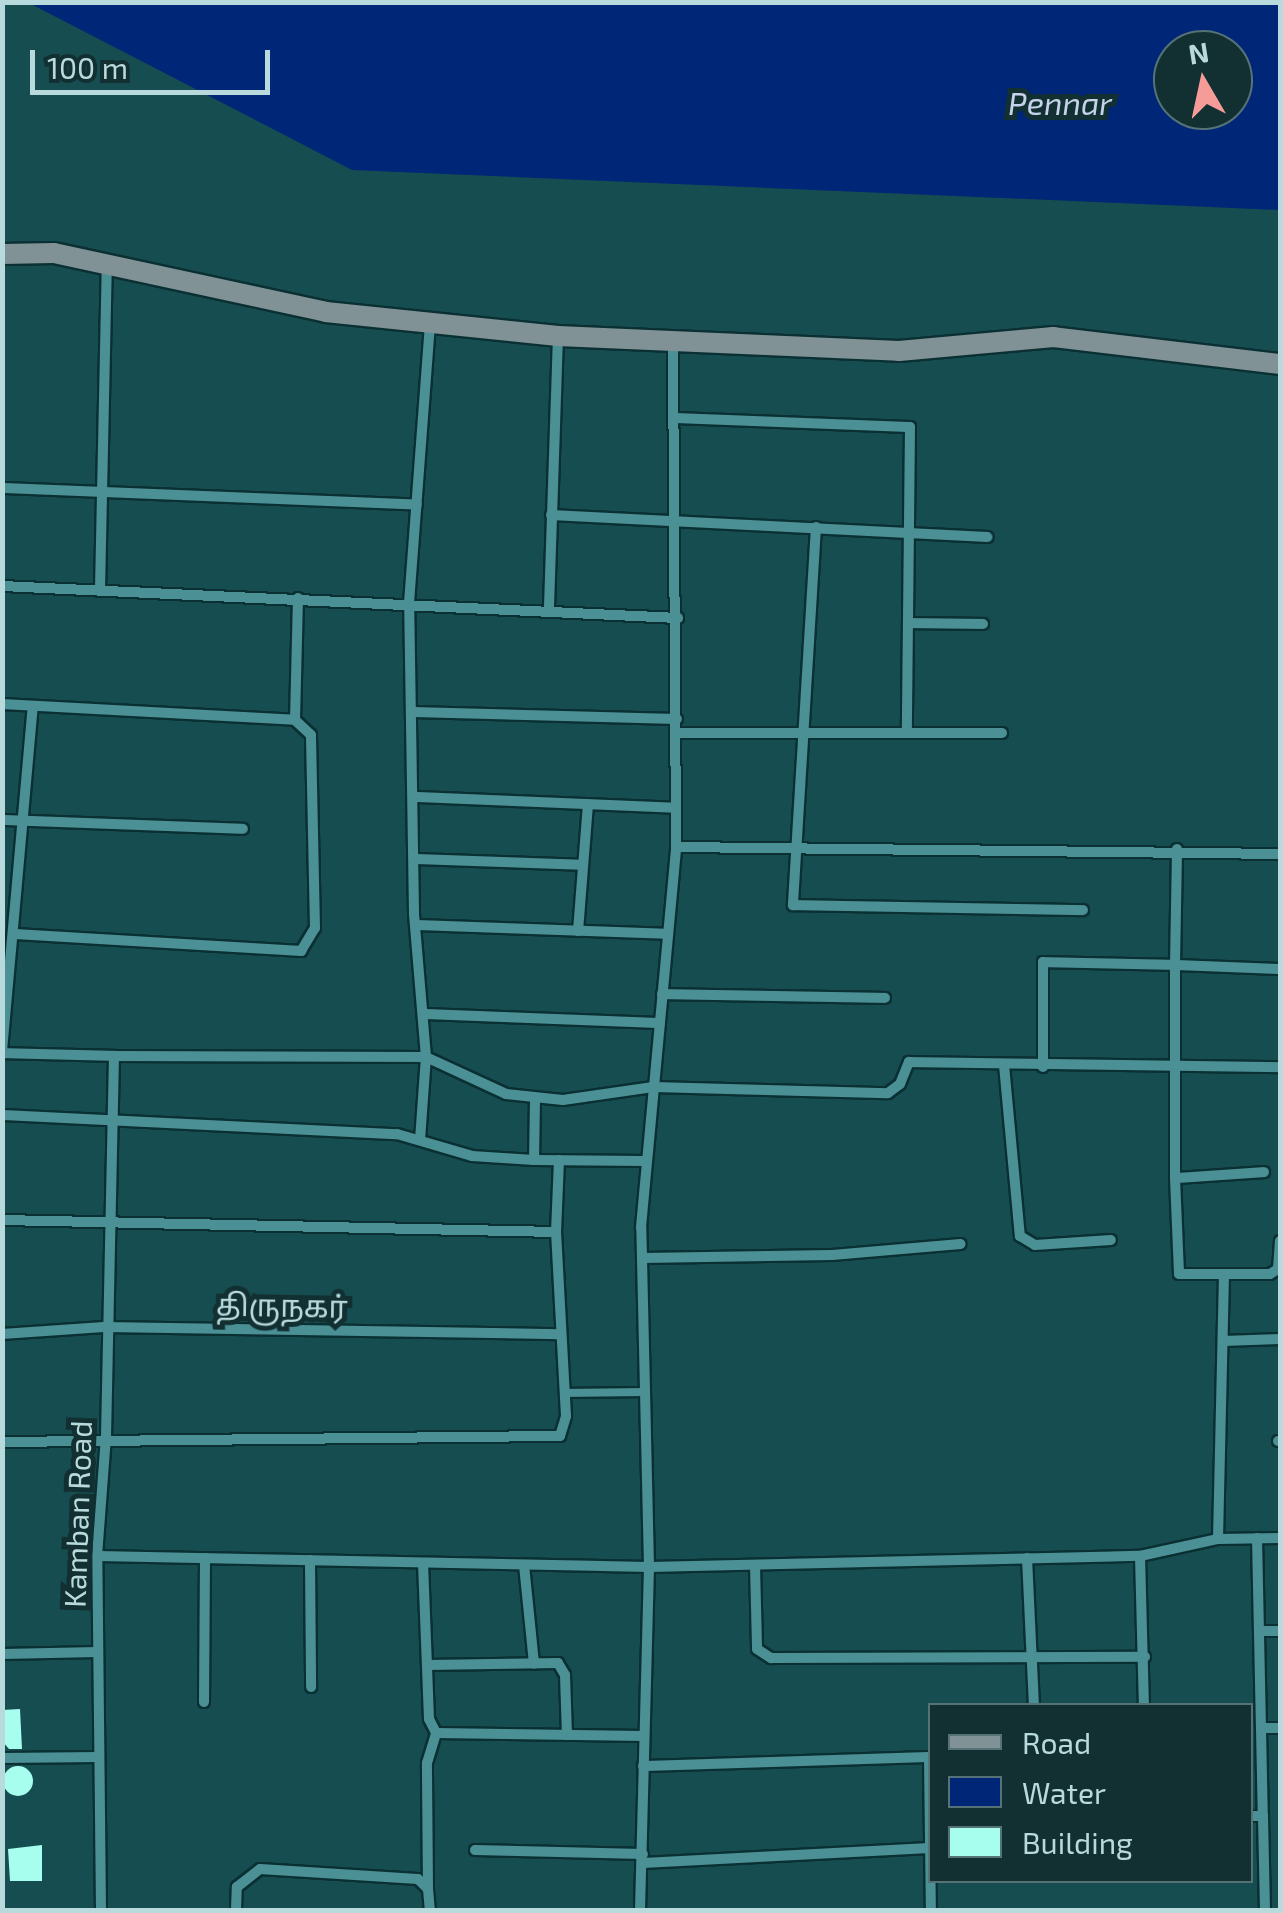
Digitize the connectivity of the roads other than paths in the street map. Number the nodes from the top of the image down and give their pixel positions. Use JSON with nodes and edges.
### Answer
{"nodes":[{"id":1,"x":2,"y":254,"type":"edge"},
{"id":2,"x":107,"y":266,"type":"junction"},
{"id":3,"x":430,"y":324,"type":"junction"},
{"id":4,"x":558,"y":336,"type":"junction"},
{"id":5,"x":672,"y":344,"type":"junction"},
{"id":6,"x":1280,"y":364,"type":"edge"},
{"id":7,"x":674,"y":418,"type":"junction"},
{"id":8,"x":2,"y":488,"type":"edge"},
{"id":9,"x":103,"y":492,"type":"junction"},
{"id":10,"x":417,"y":505,"type":"junction"},
{"id":11,"x":551,"y":515,"type":"junction"},
{"id":12,"x":676,"y":520,"type":"junction"},
{"id":13,"x":816,"y":526,"type":"junction"},
{"id":14,"x":910,"y":532,"type":"junction"},
{"id":15,"x":987,"y":536,"type":"dead end"},
{"id":16,"x":4,"y":588,"type":"edge"},
{"id":17,"x":100,"y":590,"type":"junction"},
{"id":18,"x":298,"y":598,"type":"junction"},
{"id":19,"x":409,"y":603,"type":"junction"},
{"id":20,"x":549,"y":608,"type":"junction"},
{"id":21,"x":678,"y":618,"type":"junction"},
{"id":22,"x":909,"y":623,"type":"junction"},
{"id":23,"x":983,"y":624,"type":"dead end"},
{"id":24,"x":2,"y":704,"type":"edge"},
{"id":25,"x":33,"y":706,"type":"junction"},
{"id":26,"x":413,"y":712,"type":"junction"},
{"id":27,"x":295,"y":720,"type":"junction"},
{"id":28,"x":678,"y":720,"type":"junction"},
{"id":29,"x":677,"y":733,"type":"junction"},
{"id":30,"x":802,"y":733,"type":"junction"},
{"id":31,"x":907,"y":733,"type":"junction"},
{"id":32,"x":1002,"y":733,"type":"dead end"},
{"id":33,"x":417,"y":798,"type":"junction"},
{"id":34,"x":588,"y":804,"type":"junction"},
{"id":35,"x":676,"y":808,"type":"junction"},
{"id":36,"x":2,"y":820,"type":"edge"},
{"id":37,"x":22,"y":821,"type":"junction"},
{"id":38,"x":243,"y":829,"type":"dead end"},
{"id":39,"x":794,"y":845,"type":"junction"},
{"id":40,"x":676,"y":847,"type":"junction"},
{"id":41,"x":1177,"y":849,"type":"junction"},
{"id":42,"x":1280,"y":854,"type":"edge"},
{"id":43,"x":414,"y":858,"type":"junction"},
{"id":44,"x":583,"y":865,"type":"junction"},
{"id":45,"x":1083,"y":910,"type":"dead end"},
{"id":46,"x":415,"y":925,"type":"junction"},
{"id":47,"x":578,"y":931,"type":"junction"},
{"id":48,"x":15,"y":934,"type":"junction"},
{"id":49,"x":668,"y":934,"type":"junction"},
{"id":50,"x":1176,"y":965,"type":"junction"},
{"id":51,"x":1280,"y":969,"type":"edge"},
{"id":52,"x":662,"y":994,"type":"junction"},
{"id":53,"x":885,"y":998,"type":"dead end"},
{"id":54,"x":424,"y":1014,"type":"junction"},
{"id":55,"x":660,"y":1023,"type":"junction"},
{"id":56,"x":2,"y":1052,"type":"edge"},
{"id":57,"x":114,"y":1056,"type":"junction"},
{"id":58,"x":426,"y":1057,"type":"junction"},
{"id":59,"x":1004,"y":1066,"type":"junction"},
{"id":60,"x":1175,"y":1066,"type":"junction"},
{"id":61,"x":1043,"y":1067,"type":"junction"},
{"id":62,"x":1280,"y":1067,"type":"edge"},
{"id":63,"x":653,"y":1087,"type":"junction"},
{"id":64,"x":536,"y":1099,"type":"junction"},
{"id":65,"x":2,"y":1115,"type":"edge"},
{"id":66,"x":114,"y":1119,"type":"junction"},
{"id":67,"x":420,"y":1140,"type":"junction"},
{"id":68,"x":534,"y":1160,"type":"junction"},
{"id":69,"x":559,"y":1160,"type":"junction"},
{"id":70,"x":645,"y":1161,"type":"junction"},
{"id":71,"x":1264,"y":1172,"type":"dead end"},
{"id":72,"x":1175,"y":1178,"type":"junction"},
{"id":73,"x":108,"y":1219,"type":"junction"},
{"id":74,"x":2,"y":1220,"type":"edge"},
{"id":75,"x":556,"y":1232,"type":"junction"},
{"id":76,"x":1111,"y":1240,"type":"dead end"},
{"id":77,"x":1280,"y":1241,"type":"edge"},
{"id":78,"x":961,"y":1244,"type":"dead end"},
{"id":79,"x":642,"y":1258,"type":"junction"},
{"id":80,"x":1224,"y":1278,"type":"junction"},
{"id":81,"x":104,"y":1328,"type":"junction"},
{"id":82,"x":2,"y":1334,"type":"edge"},
{"id":83,"x":561,"y":1334,"type":"junction"},
{"id":84,"x":1280,"y":1339,"type":"edge"},
{"id":85,"x":1223,"y":1341,"type":"junction"},
{"id":86,"x":644,"y":1392,"type":"junction"},
{"id":87,"x":564,"y":1394,"type":"junction"},
{"id":88,"x":106,"y":1437,"type":"junction"},
{"id":89,"x":2,"y":1442,"type":"edge"},
{"id":90,"x":1257,"y":1538,"type":"junction"},
{"id":91,"x":1280,"y":1538,"type":"edge"},
{"id":92,"x":1218,"y":1539,"type":"junction"},
{"id":93,"x":96,"y":1556,"type":"junction"},
{"id":94,"x":1140,"y":1556,"type":"junction"},
{"id":95,"x":204,"y":1558,"type":"junction"},
{"id":96,"x":1027,"y":1558,"type":"junction"},
{"id":97,"x":310,"y":1560,"type":"junction"},
{"id":98,"x":423,"y":1562,"type":"junction"},
{"id":99,"x":524,"y":1564,"type":"junction"},
{"id":100,"x":754,"y":1565,"type":"junction"},
{"id":101,"x":649,"y":1567,"type":"junction"},
{"id":102,"x":1280,"y":1630,"type":"edge"},
{"id":103,"x":1259,"y":1631,"type":"junction"},
{"id":104,"x":98,"y":1652,"type":"junction"},
{"id":105,"x":2,"y":1654,"type":"edge"},
{"id":106,"x":1145,"y":1657,"type":"junction"},
{"id":107,"x":1034,"y":1658,"type":"junction"},
{"id":108,"x":534,"y":1664,"type":"junction"},
{"id":109,"x":427,"y":1665,"type":"junction"},
{"id":110,"x":311,"y":1687,"type":"dead end"},
{"id":111,"x":204,"y":1702,"type":"dead end"},
{"id":112,"x":1034,"y":1703,"type":"edge"},
{"id":113,"x":1144,"y":1703,"type":"edge"},
{"id":114,"x":1261,"y":1728,"type":"junction"},
{"id":115,"x":1280,"y":1728,"type":"edge"},
{"id":116,"x":436,"y":1733,"type":"junction"},
{"id":117,"x":567,"y":1735,"type":"junction"},
{"id":118,"x":644,"y":1736,"type":"junction"},
{"id":119,"x":99,"y":1757,"type":"junction"},
{"id":120,"x":2,"y":1758,"type":"edge"},
{"id":121,"x":928,"y":1758,"type":"edge"},
{"id":122,"x":643,"y":1766,"type":"junction"},
{"id":123,"x":1257,"y":1816,"type":"edge"},
{"id":124,"x":928,"y":1848,"type":"edge"},
{"id":125,"x":476,"y":1850,"type":"dead end"},
{"id":126,"x":643,"y":1859,"type":"junction"},
{"id":127,"x":930,"y":1883,"type":"edge"},
{"id":128,"x":428,"y":1889,"type":"junction"},
{"id":129,"x":101,"y":1910,"type":"edge"},
{"id":130,"x":236,"y":1910,"type":"edge"},
{"id":131,"x":430,"y":1910,"type":"edge"},
{"id":132,"x":640,"y":1910,"type":"edge"},
{"id":133,"x":930,"y":1910,"type":"edge"},
{"id":134,"x":1265,"y":1910,"type":"edge"}],
"edges":[{"from":1,"to":2,"type":"main road"},
{"from":2,"to":3,"type":"main road"},
{"from":2,"to":9,"type":"street"},
{"from":3,"to":4,"type":"main road"},
{"from":3,"to":10,"type":"street"},
{"from":4,"to":5,"type":"main road"},
{"from":4,"to":11,"type":"street"},
{"from":5,"to":6,"type":"main road"},
{"from":5,"to":7,"type":"street"},
{"from":7,"to":12,"type":"street"},
{"from":7,"to":14,"type":"street"},
{"from":8,"to":9,"type":"street"},
{"from":9,"to":10,"type":"street"},
{"from":9,"to":17,"type":"street"},
{"from":10,"to":19,"type":"street"},
{"from":11,"to":12,"type":"street"},
{"from":11,"to":20,"type":"street"},
{"from":12,"to":13,"type":"street"},
{"from":12,"to":21,"type":"street"},
{"from":13,"to":14,"type":"street"},
{"from":13,"to":30,"type":"street"},
{"from":14,"to":15,"type":"street"},
{"from":14,"to":22,"type":"street"},
{"from":16,"to":17,"type":"street"},
{"from":17,"to":18,"type":"street"},
{"from":18,"to":19,"type":"street"},
{"from":18,"to":27,"type":"street"},
{"from":19,"to":20,"type":"street"},
{"from":19,"to":26,"type":"street"},
{"from":20,"to":21,"type":"street"},
{"from":21,"to":28,"type":"street"},
{"from":22,"to":23,"type":"street"},
{"from":22,"to":31,"type":"street"},
{"from":24,"to":25,"type":"street"},
{"from":25,"to":27,"type":"street"},
{"from":25,"to":37,"type":"street"},
{"from":26,"to":28,"type":"street"},
{"from":26,"to":33,"type":"street"},
{"from":27,"to":48,"type":"street"},
{"from":28,"to":29,"type":"street"},
{"from":29,"to":30,"type":"street"},
{"from":29,"to":35,"type":"street"},
{"from":30,"to":31,"type":"street"},
{"from":30,"to":39,"type":"street"},
{"from":31,"to":32,"type":"street"},
{"from":33,"to":34,"type":"street"},
{"from":33,"to":43,"type":"street"},
{"from":34,"to":35,"type":"street"},
{"from":34,"to":44,"type":"street"},
{"from":35,"to":40,"type":"street"},
{"from":36,"to":37,"type":"street"},
{"from":37,"to":38,"type":"street"},
{"from":37,"to":48,"type":"street"},
{"from":39,"to":40,"type":"street"},
{"from":39,"to":41,"type":"street"},
{"from":39,"to":45,"type":"street"},
{"from":40,"to":49,"type":"street"},
{"from":41,"to":42,"type":"street"},
{"from":41,"to":50,"type":"street"},
{"from":43,"to":44,"type":"street"},
{"from":43,"to":46,"type":"street"},
{"from":44,"to":47,"type":"street"},
{"from":46,"to":47,"type":"street"},
{"from":46,"to":54,"type":"street"},
{"from":47,"to":49,"type":"street"},
{"from":48,"to":56,"type":"street"},
{"from":49,"to":52,"type":"street"},
{"from":50,"to":51,"type":"street"},
{"from":50,"to":60,"type":"street"},
{"from":50,"to":61,"type":"street"},
{"from":52,"to":53,"type":"street"},
{"from":52,"to":55,"type":"street"},
{"from":54,"to":55,"type":"street"},
{"from":54,"to":58,"type":"street"},
{"from":55,"to":63,"type":"street"},
{"from":56,"to":57,"type":"street"},
{"from":57,"to":58,"type":"street"},
{"from":57,"to":66,"type":"street","name":"Kamban Road"},
{"from":58,"to":64,"type":"street"},
{"from":58,"to":67,"type":"street"},
{"from":59,"to":61,"type":"street"},
{"from":59,"to":63,"type":"street"},
{"from":59,"to":76,"type":"street"},
{"from":60,"to":61,"type":"street"},
{"from":60,"to":62,"type":"street"},
{"from":60,"to":72,"type":"street"},
{"from":63,"to":64,"type":"street"},
{"from":63,"to":70,"type":"street"},
{"from":64,"to":68,"type":"street"},
{"from":65,"to":66,"type":"street"},
{"from":66,"to":67,"type":"street"},
{"from":66,"to":73,"type":"street","name":"Kamban Road"},
{"from":67,"to":68,"type":"street"},
{"from":68,"to":69,"type":"street"},
{"from":69,"to":70,"type":"street"},
{"from":69,"to":75,"type":"street"},
{"from":70,"to":79,"type":"street"},
{"from":71,"to":72,"type":"street"},
{"from":72,"to":80,"type":"street"},
{"from":73,"to":74,"type":"street"},
{"from":73,"to":75,"type":"street"},
{"from":73,"to":81,"type":"street","name":"Kamban Road"},
{"from":75,"to":83,"type":"street"},
{"from":77,"to":80,"type":"street"},
{"from":78,"to":79,"type":"street"},
{"from":79,"to":86,"type":"street"},
{"from":80,"to":85,"type":"street"},
{"from":81,"to":82,"type":"street","name":"திருநகர்"},
{"from":81,"to":83,"type":"street","name":"திருநகர்"},
{"from":81,"to":88,"type":"street","name":"Kamban Road"},
{"from":83,"to":87,"type":"street"},
{"from":84,"to":85,"type":"street"},
{"from":85,"to":92,"type":"street"},
{"from":86,"to":87,"type":"lane"},
{"from":86,"to":101,"type":"street"},
{"from":87,"to":88,"type":"street"},
{"from":88,"to":89,"type":"street"},
{"from":88,"to":93,"type":"street","name":"Kamban Road"},
{"from":90,"to":91,"type":"street"},
{"from":90,"to":92,"type":"street"},
{"from":90,"to":103,"type":"street"},
{"from":92,"to":94,"type":"street"},
{"from":93,"to":95,"type":"street"},
{"from":93,"to":104,"type":"street","name":"Kamban Road"},
{"from":94,"to":96,"type":"street"},
{"from":94,"to":106,"type":"street"},
{"from":95,"to":97,"type":"street"},
{"from":95,"to":111,"type":"street"},
{"from":96,"to":100,"type":"street"},
{"from":96,"to":107,"type":"street"},
{"from":97,"to":98,"type":"street"},
{"from":97,"to":110,"type":"street"},
{"from":98,"to":99,"type":"street"},
{"from":98,"to":109,"type":"street"},
{"from":99,"to":101,"type":"street"},
{"from":99,"to":108,"type":"street"},
{"from":100,"to":101,"type":"street"},
{"from":100,"to":107,"type":"street"},
{"from":101,"to":118,"type":"street"},
{"from":102,"to":103,"type":"street"},
{"from":103,"to":114,"type":"street"},
{"from":104,"to":105,"type":"street"},
{"from":104,"to":119,"type":"street","name":"Kamban Road"},
{"from":106,"to":107,"type":"street"},
{"from":106,"to":113,"type":"street"},
{"from":107,"to":112,"type":"street"},
{"from":108,"to":109,"type":"street"},
{"from":108,"to":117,"type":"street"},
{"from":109,"to":116,"type":"street"},
{"from":114,"to":115,"type":"street"},
{"from":114,"to":123,"type":"street"},
{"from":116,"to":117,"type":"street"},
{"from":116,"to":128,"type":"street"},
{"from":117,"to":118,"type":"street"},
{"from":118,"to":122,"type":"street"},
{"from":119,"to":120,"type":"street"},
{"from":119,"to":129,"type":"street","name":"Kamban Road"},
{"from":121,"to":122,"type":"street"},
{"from":122,"to":126,"type":"street"},
{"from":123,"to":134,"type":"street"},
{"from":124,"to":126,"type":"street"},
{"from":125,"to":126,"type":"street"},
{"from":126,"to":132,"type":"street"},
{"from":127,"to":133,"type":"street"},
{"from":128,"to":130,"type":"street"},
{"from":128,"to":131,"type":"street"}]}
